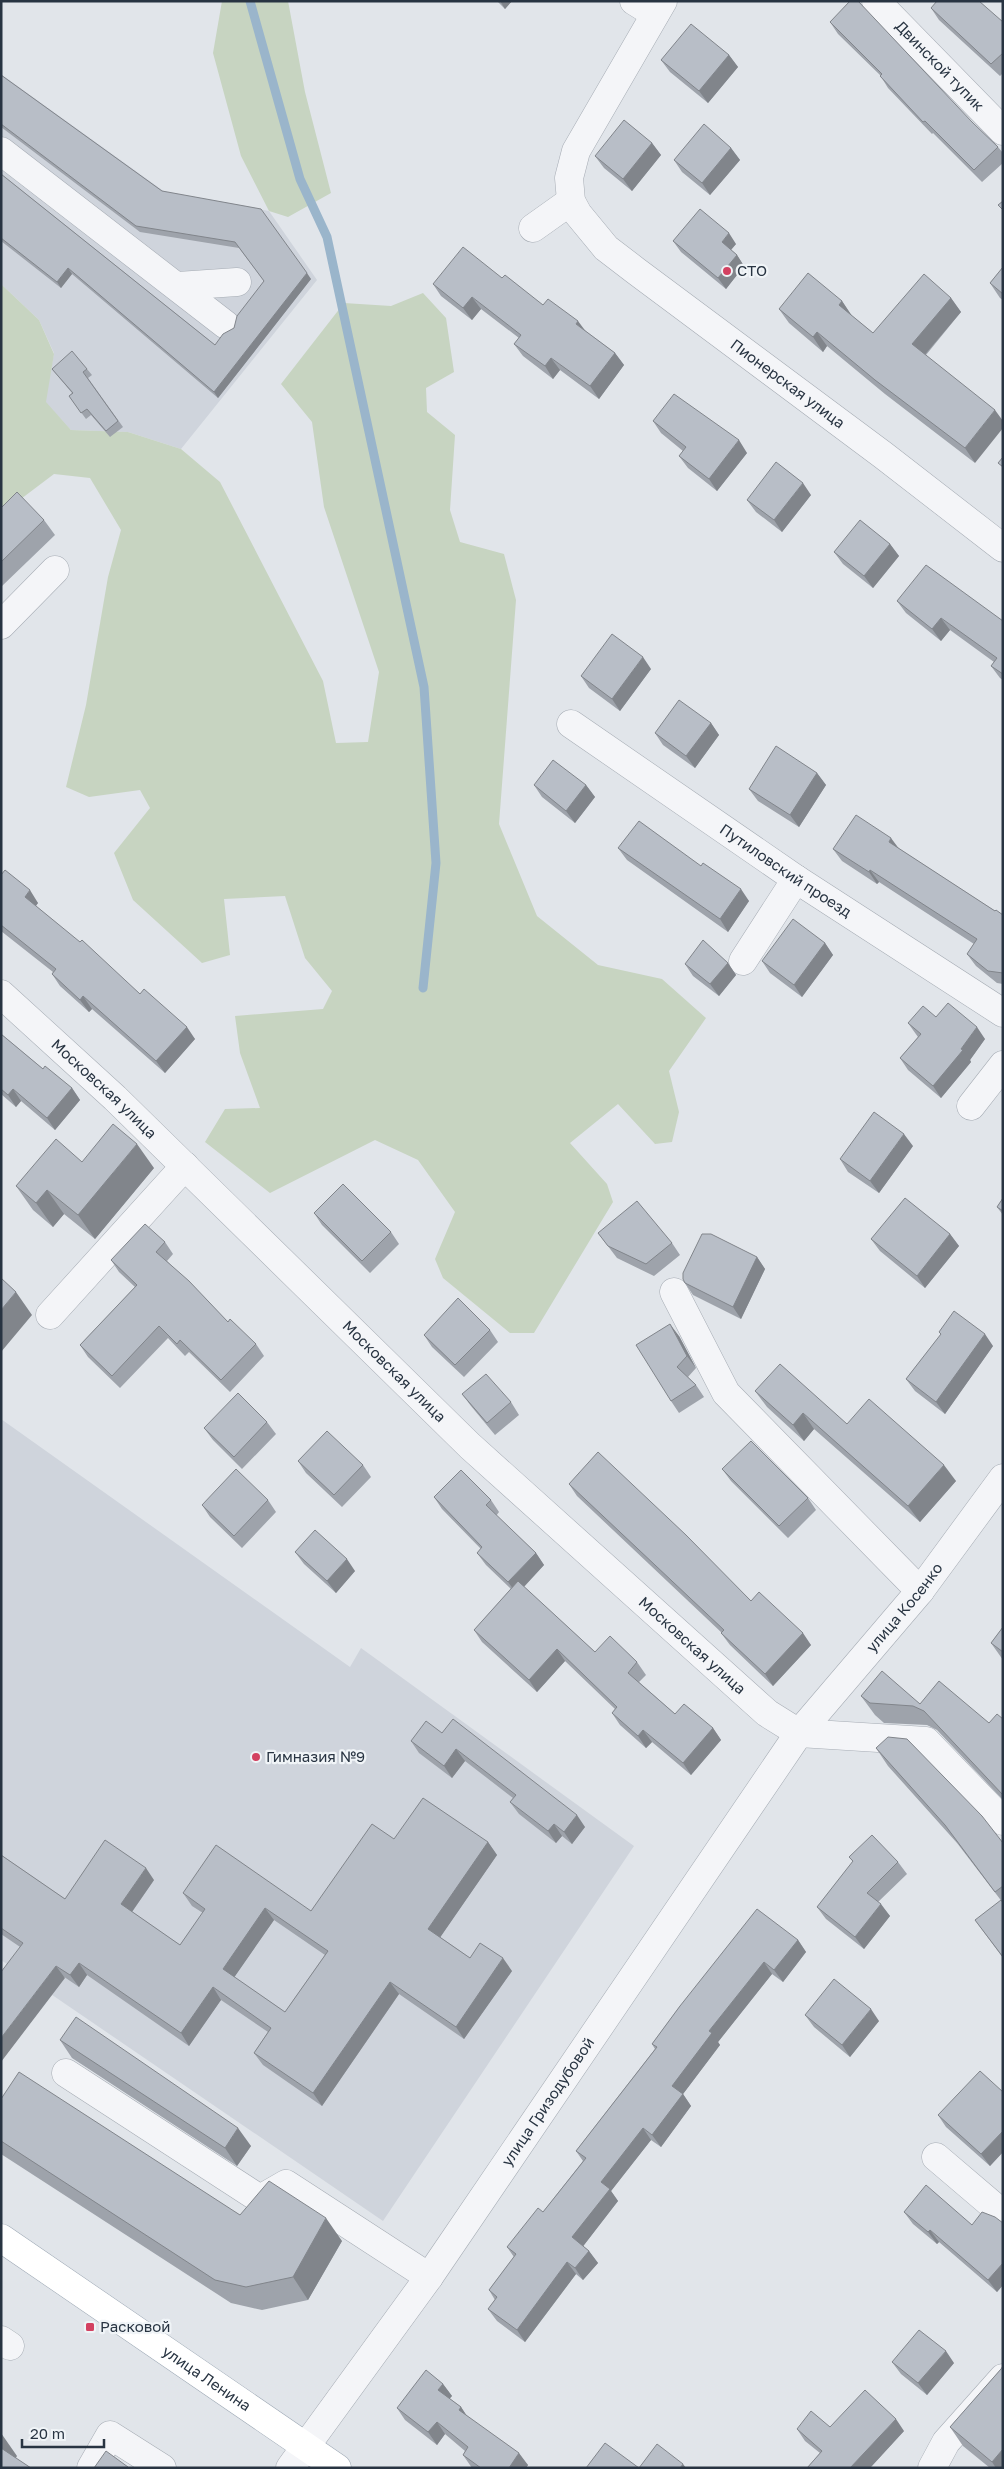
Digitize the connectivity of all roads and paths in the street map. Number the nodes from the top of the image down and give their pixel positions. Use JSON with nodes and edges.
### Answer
{"nodes":[{"id":1,"x":876,"y":1,"type":"edge"},
{"id":2,"x":651,"y":5,"type":"edge"},
{"id":3,"x":1003,"y":131,"type":"edge"},
{"id":4,"x":1,"y":151,"type":"edge"},
{"id":5,"x":574,"y":207,"type":"junction"},
{"id":6,"x":533,"y":228,"type":"dead end"},
{"id":7,"x":237,"y":282,"type":"dead end"},
{"id":8,"x":178,"y":286,"type":"junction"},
{"id":9,"x":226,"y":325,"type":"dead end"},
{"id":10,"x":1003,"y":548,"type":"edge"},
{"id":11,"x":55,"y":570,"type":"dead end"},
{"id":12,"x":1,"y":625,"type":"edge"},
{"id":13,"x":572,"y":724,"type":"dead end"},
{"id":14,"x":796,"y":879,"type":"junction"},
{"id":15,"x":744,"y":961,"type":"dead end"},
{"id":16,"x":1,"y":994,"type":"edge"},
{"id":17,"x":1003,"y":1013,"type":"edge"},
{"id":18,"x":1003,"y":1065,"type":"edge"},
{"id":19,"x":971,"y":1106,"type":"dead end"},
{"id":20,"x":185,"y":1166,"type":"junction"},
{"id":21,"x":674,"y":1292,"type":"dead end"},
{"id":22,"x":50,"y":1316,"type":"dead end"},
{"id":23,"x":1003,"y":1478,"type":"edge"},
{"id":24,"x":920,"y":1591,"type":"junction"},
{"id":25,"x":799,"y":1733,"type":"junction"},
{"id":26,"x":1003,"y":1821,"type":"edge"},
{"id":27,"x":66,"y":2073,"type":"dead end"},
{"id":28,"x":936,"y":2157,"type":"dead end"},
{"id":29,"x":1003,"y":2214,"type":"edge"},
{"id":30,"x":1,"y":2238,"type":"edge"},
{"id":31,"x":428,"y":2276,"type":"junction"},
{"id":32,"x":1003,"y":2378,"type":"edge"},
{"id":33,"x":298,"y":2457,"type":"edge"},
{"id":34,"x":91,"y":2468,"type":"edge"},
{"id":35,"x":162,"y":2468,"type":"edge"},
{"id":36,"x":337,"y":2468,"type":"edge"},
{"id":37,"x":932,"y":2468,"type":"edge"}],
"edges":[{"from":1,"to":3,"type":"street","name":"Двинской тупик"},
{"from":2,"to":5,"type":"street"},
{"from":4,"to":8,"type":"street"},
{"from":5,"to":6,"type":"street"},
{"from":5,"to":10,"type":"street","name":"Пионерская улица"},
{"from":7,"to":8,"type":"street"},
{"from":8,"to":9,"type":"street"},
{"from":11,"to":12,"type":"street"},
{"from":13,"to":14,"type":"street","name":"Путиловский проезд"},
{"from":14,"to":15,"type":"street"},
{"from":14,"to":17,"type":"street","name":"Путиловский проезд"},
{"from":16,"to":20,"type":"street","name":"Московская улица"},
{"from":18,"to":19,"type":"street"},
{"from":20,"to":22,"type":"street"},
{"from":20,"to":25,"type":"street","name":"Московская улица"},
{"from":21,"to":24,"type":"street"},
{"from":23,"to":24,"type":"street","name":"улица Косенко"},
{"from":24,"to":25,"type":"street","name":"улица Косенко"},
{"from":25,"to":26,"type":"street"},
{"from":25,"to":31,"type":"street","name":"улица Гризодубовой"},
{"from":27,"to":31,"type":"street"},
{"from":28,"to":29,"type":"street"},
{"from":30,"to":33,"type":"main road","name":"улица Ленина"},
{"from":31,"to":33,"type":"street","name":"улица Гризодубовой"},
{"from":32,"to":37,"type":"street"},
{"from":33,"to":36,"type":"main road","name":"улица Ленина"},
{"from":34,"to":35,"type":"street"}]}
